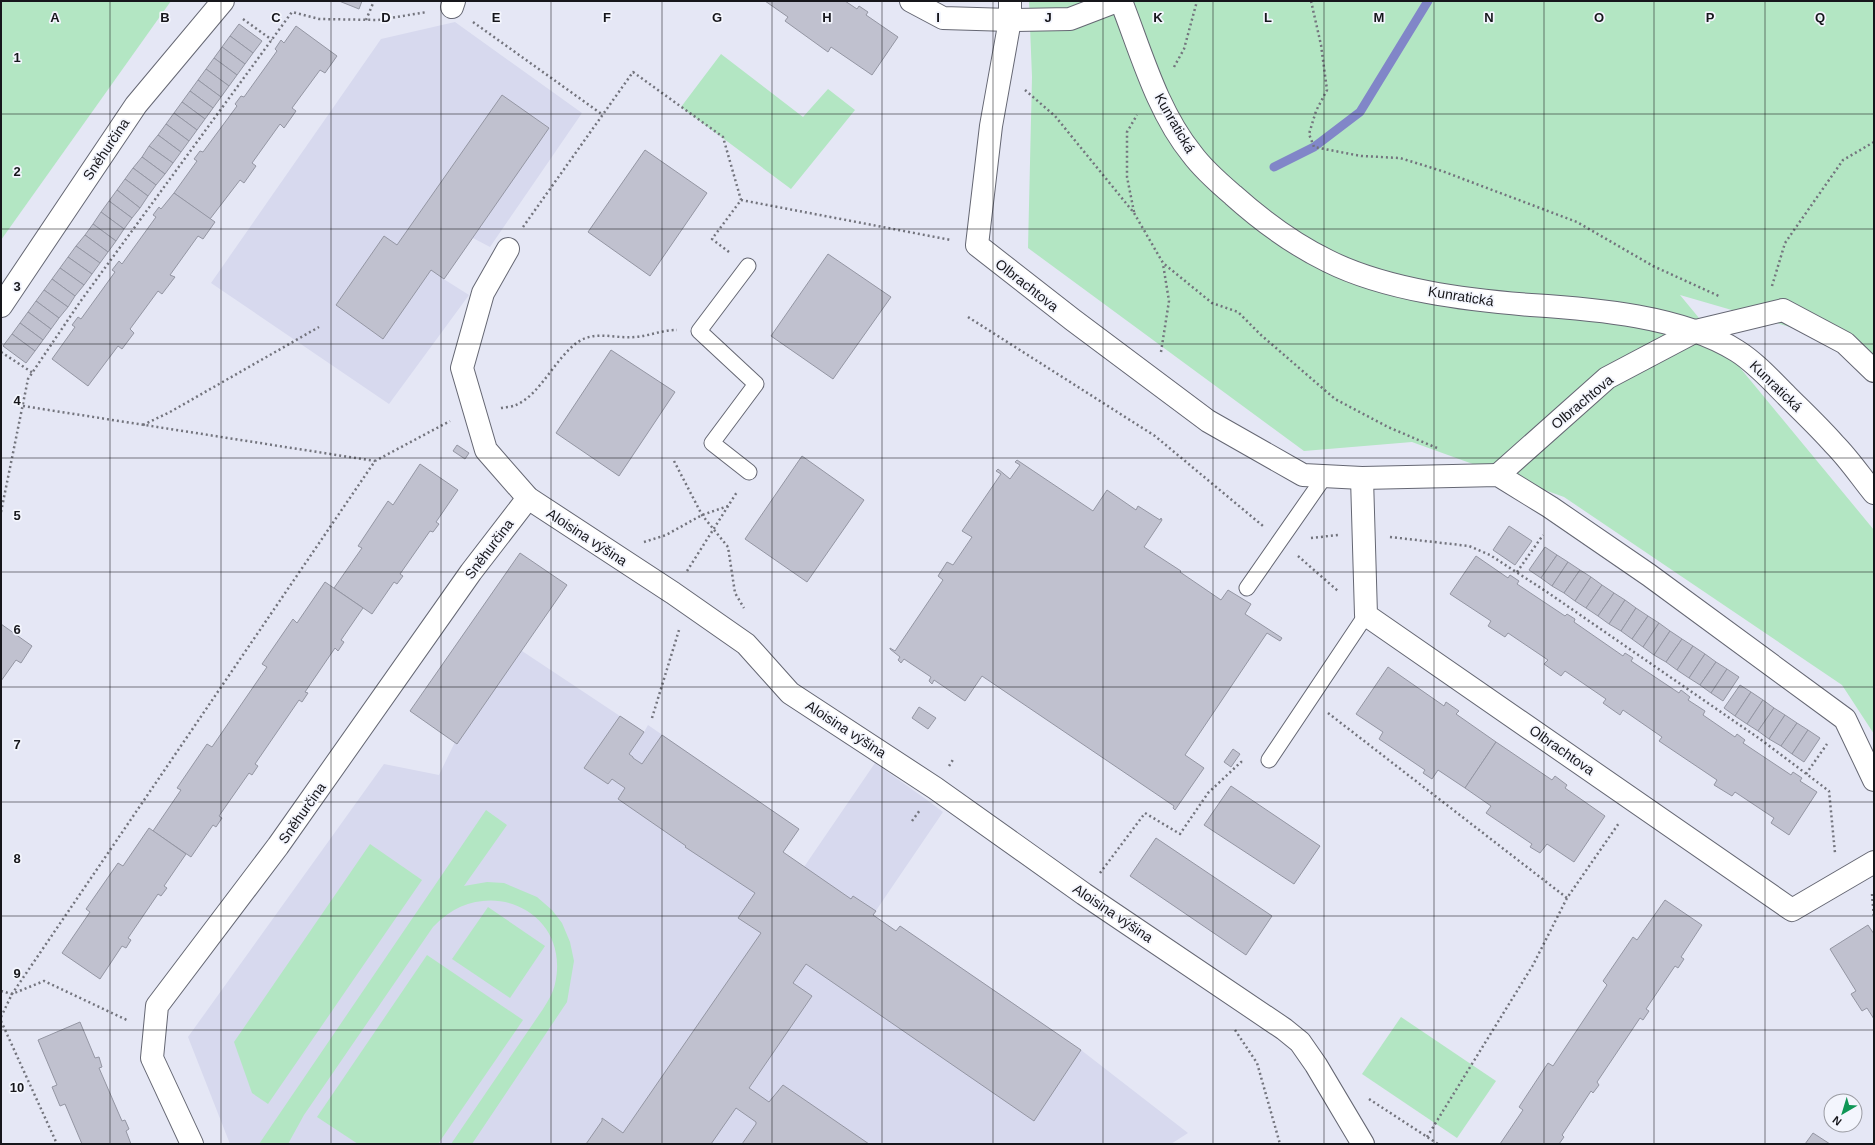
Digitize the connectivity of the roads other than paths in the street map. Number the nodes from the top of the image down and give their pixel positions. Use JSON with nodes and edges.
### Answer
{"nodes":[{"id":1,"x":911,"y":1,"type":"edge"},
{"id":2,"x":1117,"y":1,"type":"edge"},
{"id":3,"x":1121,"y":1,"type":"edge"},
{"id":4,"x":222,"y":2,"type":"edge"},
{"id":5,"x":1010,"y":11,"type":"edge"},
{"id":6,"x":508,"y":249,"type":"road end"},
{"id":7,"x":748,"y":266,"type":"road end"},
{"id":8,"x":1,"y":306,"type":"edge"},
{"id":9,"x":1696,"y":331,"type":"junction"},
{"id":10,"x":1874,"y":371,"type":"edge"},
{"id":11,"x":749,"y":472,"type":"road end"},
{"id":12,"x":1498,"y":475,"type":"junction"},
{"id":13,"x":1325,"y":476,"type":"junction"},
{"id":14,"x":1362,"y":478,"type":"junction"},
{"id":15,"x":1874,"y":493,"type":"edge"},
{"id":16,"x":528,"y":498,"type":"junction"},
{"id":17,"x":1246,"y":588,"type":"dead end"},
{"id":18,"x":1366,"y":615,"type":"junction"},
{"id":19,"x":1269,"y":760,"type":"road end"},
{"id":20,"x":1874,"y":780,"type":"edge"},
{"id":21,"x":1874,"y":862,"type":"edge"},
{"id":22,"x":192,"y":1144,"type":"edge"},
{"id":23,"x":1363,"y":1144,"type":"edge"}],
"edges":[{"from":1,"to":5,"type":"street"},
{"from":2,"to":5,"type":"street"},
{"from":3,"to":9,"type":"street","name":"Kunratická"},
{"from":4,"to":8,"type":"street","name":"Sněhurčina"},
{"from":5,"to":13,"type":"street","name":"Olbrachtova"},
{"from":6,"to":16,"type":"street","name":"Aloisina výšina"},
{"from":7,"to":11,"type":"lane"},
{"from":9,"to":10,"type":"street"},
{"from":9,"to":12,"type":"street","name":"Olbrachtova"},
{"from":9,"to":15,"type":"street","name":"Kunratická"},
{"from":12,"to":14,"type":"street","name":"Olbrachtova"},
{"from":12,"to":20,"type":"street"},
{"from":13,"to":14,"type":"street","name":"Olbrachtova"},
{"from":13,"to":17,"type":"lane"},
{"from":14,"to":18,"type":"street"},
{"from":16,"to":22,"type":"street","name":"Sněhurčina"},
{"from":16,"to":23,"type":"street","name":"Aloisina výšina"},
{"from":18,"to":19,"type":"lane"},
{"from":18,"to":21,"type":"street","name":"Olbrachtova"}]}
